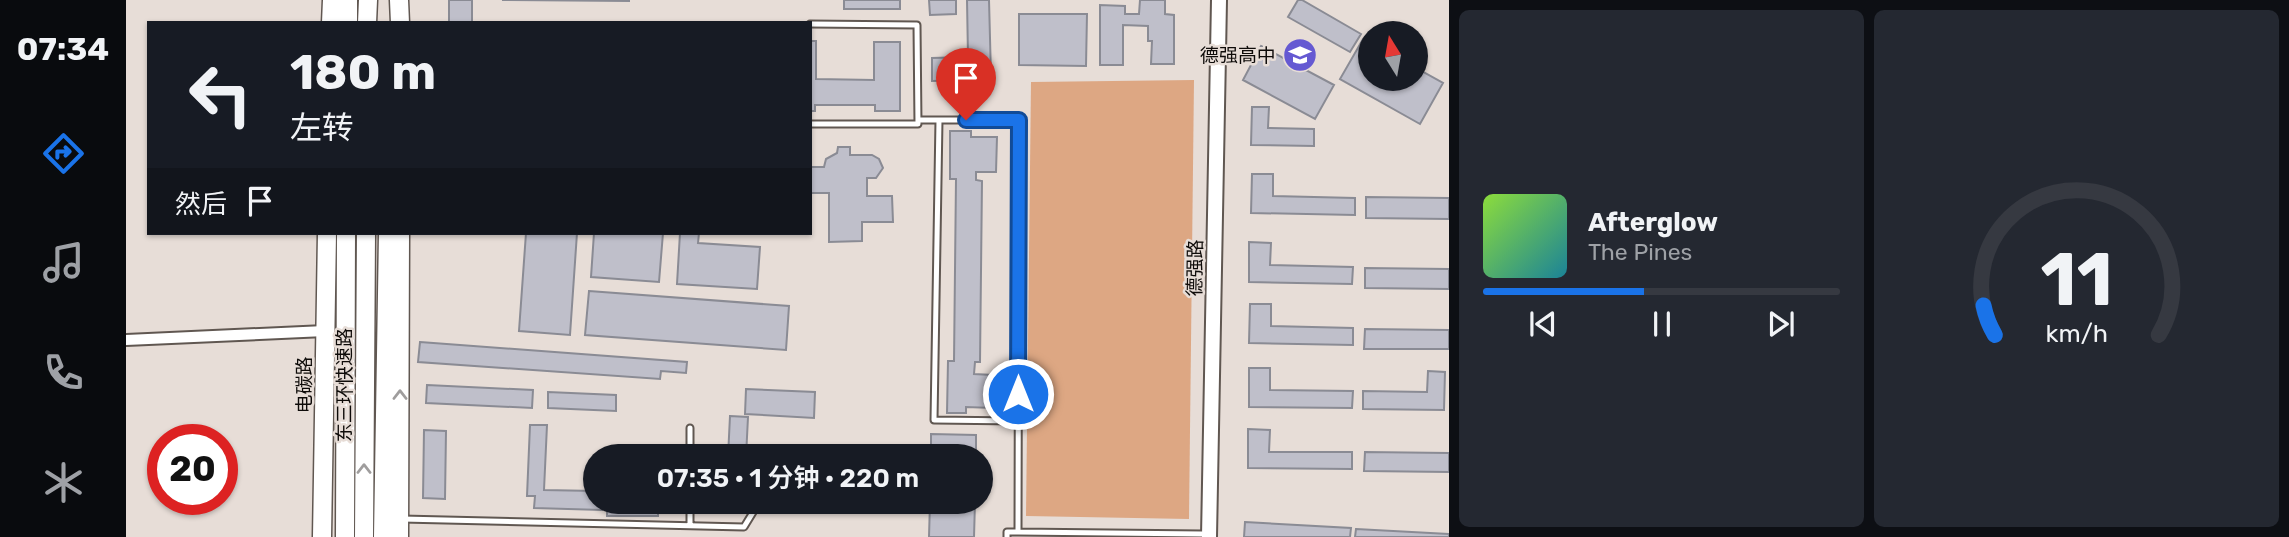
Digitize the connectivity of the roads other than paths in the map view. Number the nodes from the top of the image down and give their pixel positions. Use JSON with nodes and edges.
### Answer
{"nodes":[{"id":1,"x":331,"y":0,"type":"edge"},
{"id":2,"x":348,"y":0,"type":"edge"},
{"id":3,"x":368,"y":0,"type":"edge"},
{"id":4,"x":389,"y":0,"type":"edge"},
{"id":5,"x":398,"y":0,"type":"edge"},
{"id":6,"x":1212,"y":0,"type":"edge"},
{"id":7,"x":1220,"y":0,"type":"edge"},
{"id":8,"x":331,"y":21,"type":"edge"},
{"id":9,"x":348,"y":21,"type":"edge"},
{"id":10,"x":368,"y":21,"type":"edge"},
{"id":11,"x":389,"y":21,"type":"edge"},
{"id":12,"x":400,"y":21,"type":"edge"},
{"id":13,"x":812,"y":24,"type":"edge"},
{"id":14,"x":918,"y":120,"type":"junction"},
{"id":15,"x":939,"y":120,"type":"junction"},
{"id":16,"x":812,"y":124,"type":"edge"},
{"id":17,"x":327,"y":235,"type":"edge"},
{"id":18,"x":336,"y":235,"type":"edge"},
{"id":19,"x":346,"y":235,"type":"edge"},
{"id":20,"x":366,"y":235,"type":"edge"},
{"id":21,"x":387,"y":235,"type":"edge"},
{"id":22,"x":400,"y":235,"type":"edge"},
{"id":23,"x":325,"y":331,"type":"junction"},
{"id":24,"x":126,"y":340,"type":"edge"},
{"id":25,"x":1018,"y":421,"type":"junction"},
{"id":26,"x":691,"y":428,"type":"dead end"},
{"id":27,"x":690,"y":444,"type":"edge"},
{"id":28,"x":690,"y":514,"type":"edge"},
{"id":29,"x":752,"y":514,"type":"edge"},
{"id":30,"x":690,"y":526,"type":"junction"},
{"id":31,"x":399,"y":528,"type":"edge"},
{"id":32,"x":1018,"y":532,"type":"junction"},
{"id":33,"x":1204,"y":536,"type":"edge"},
{"id":34,"x":322,"y":537,"type":"edge"},
{"id":35,"x":334,"y":537,"type":"edge"},
{"id":36,"x":345,"y":537,"type":"edge"},
{"id":37,"x":364,"y":537,"type":"edge"},
{"id":38,"x":383,"y":537,"type":"edge"},
{"id":39,"x":1007,"y":537,"type":"edge"}],
"edges":[{"from":1,"to":8,"type":"highway"},
{"from":2,"to":9,"type":"highway"},
{"from":3,"to":10,"type":"highway"},
{"from":4,"to":11,"type":"highway"},
{"from":5,"to":12,"type":"highway"},
{"from":6,"to":33,"type":"street","name":"德强路"},
{"from":7,"to":33,"type":"street","name":"德强路"},
{"from":13,"to":14,"type":"lane"},
{"from":14,"to":15,"type":"lane"},
{"from":14,"to":16,"type":"lane"},
{"from":15,"to":25,"type":"lane"},
{"from":15,"to":25,"type":"lane"},
{"from":17,"to":23,"type":"highway","name":"电碳路"},
{"from":18,"to":35,"type":"highway"},
{"from":19,"to":36,"type":"highway","name":"东三环快速路"},
{"from":37,"to":20,"type":"highway","name":"东三环快速路","one_way":true},
{"from":21,"to":38,"type":"highway"},
{"from":31,"to":22,"type":"highway","one_way":true},
{"from":23,"to":24,"type":"street"},
{"from":23,"to":34,"type":"highway","name":"电碳路"},
{"from":25,"to":32,"type":"lane"},
{"from":26,"to":27,"type":"lane"},
{"from":28,"to":30,"type":"lane"},
{"from":29,"to":30,"type":"lane"},
{"from":30,"to":31,"type":"lane"},
{"from":32,"to":33,"type":"lane"},
{"from":32,"to":39,"type":"lane"}]}
